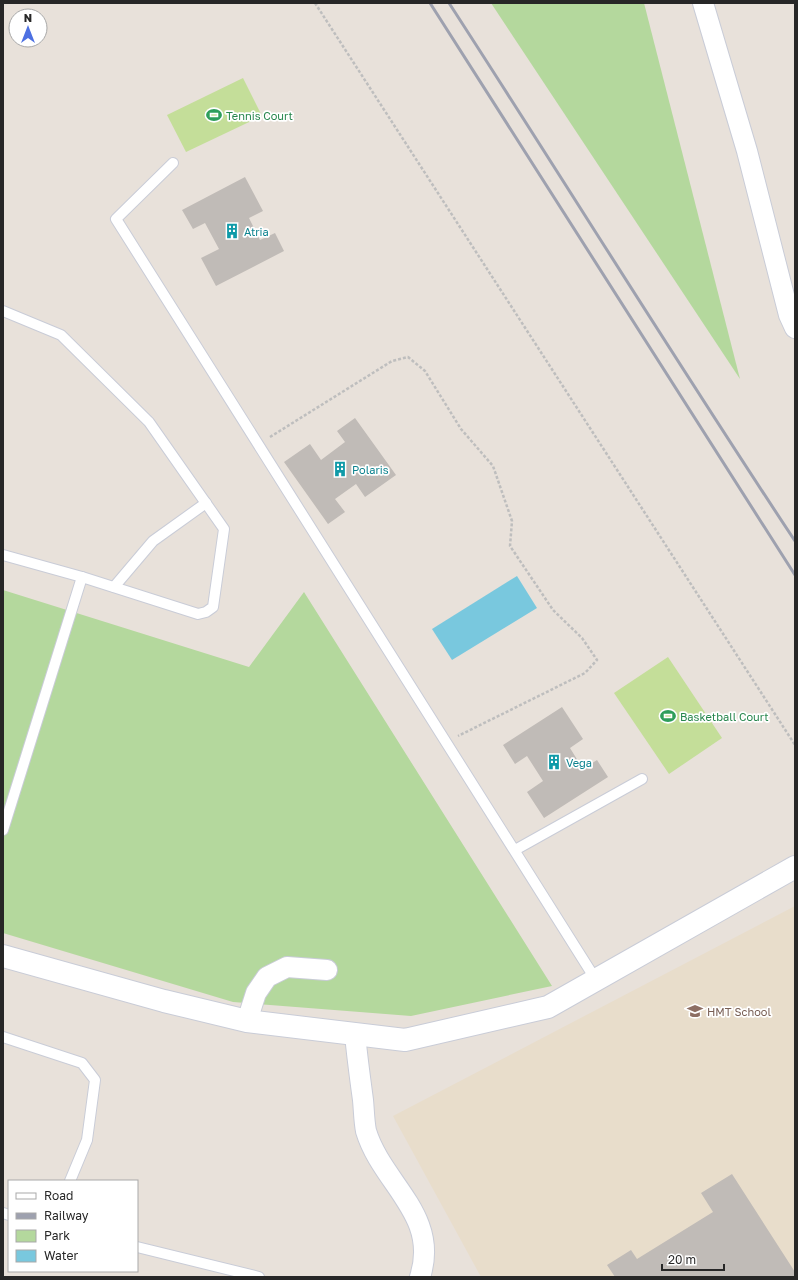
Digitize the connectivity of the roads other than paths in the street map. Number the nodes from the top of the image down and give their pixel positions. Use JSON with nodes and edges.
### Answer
{"nodes":[{"id":1,"x":703,"y":3,"type":"edge"},
{"id":2,"x":173,"y":163,"type":"dead end"},
{"id":3,"x":3,"y":311,"type":"edge"},
{"id":4,"x":795,"y":328,"type":"edge"},
{"id":5,"x":206,"y":503,"type":"junction"},
{"id":6,"x":3,"y":555,"type":"edge"},
{"id":7,"x":82,"y":577,"type":"junction"},
{"id":8,"x":114,"y":587,"type":"junction"},
{"id":9,"x":642,"y":779,"type":"dead end"},
{"id":10,"x":3,"y":830,"type":"edge"},
{"id":11,"x":515,"y":850,"type":"junction"},
{"id":12,"x":795,"y":866,"type":"edge"},
{"id":13,"x":3,"y":956,"type":"edge"},
{"id":14,"x":327,"y":970,"type":"dead end"},
{"id":15,"x":596,"y":980,"type":"junction"},
{"id":16,"x":247,"y":1021,"type":"junction"},
{"id":17,"x":355,"y":1034,"type":"junction"},
{"id":18,"x":3,"y":1037,"type":"edge"},
{"id":19,"x":70,"y":1180,"type":"edge"},
{"id":20,"x":138,"y":1247,"type":"edge"},
{"id":21,"x":259,"y":1277,"type":"edge"},
{"id":22,"x":420,"y":1277,"type":"edge"}],
"edges":[{"from":1,"to":4,"type":"street"},
{"from":2,"to":11,"type":"lane"},
{"from":3,"to":5,"type":"lane"},
{"from":5,"to":8,"type":"lane"},
{"from":5,"to":8,"type":"lane"},
{"from":6,"to":7,"type":"lane"},
{"from":7,"to":8,"type":"lane"},
{"from":7,"to":10,"type":"lane"},
{"from":9,"to":11,"type":"lane"},
{"from":11,"to":15,"type":"lane"},
{"from":12,"to":15,"type":"street"},
{"from":13,"to":16,"type":"street"},
{"from":14,"to":16,"type":"street"},
{"from":15,"to":17,"type":"street"},
{"from":16,"to":17,"type":"street"},
{"from":17,"to":22,"type":"street"},
{"from":18,"to":19,"type":"lane"},
{"from":20,"to":21,"type":"lane"}]}
